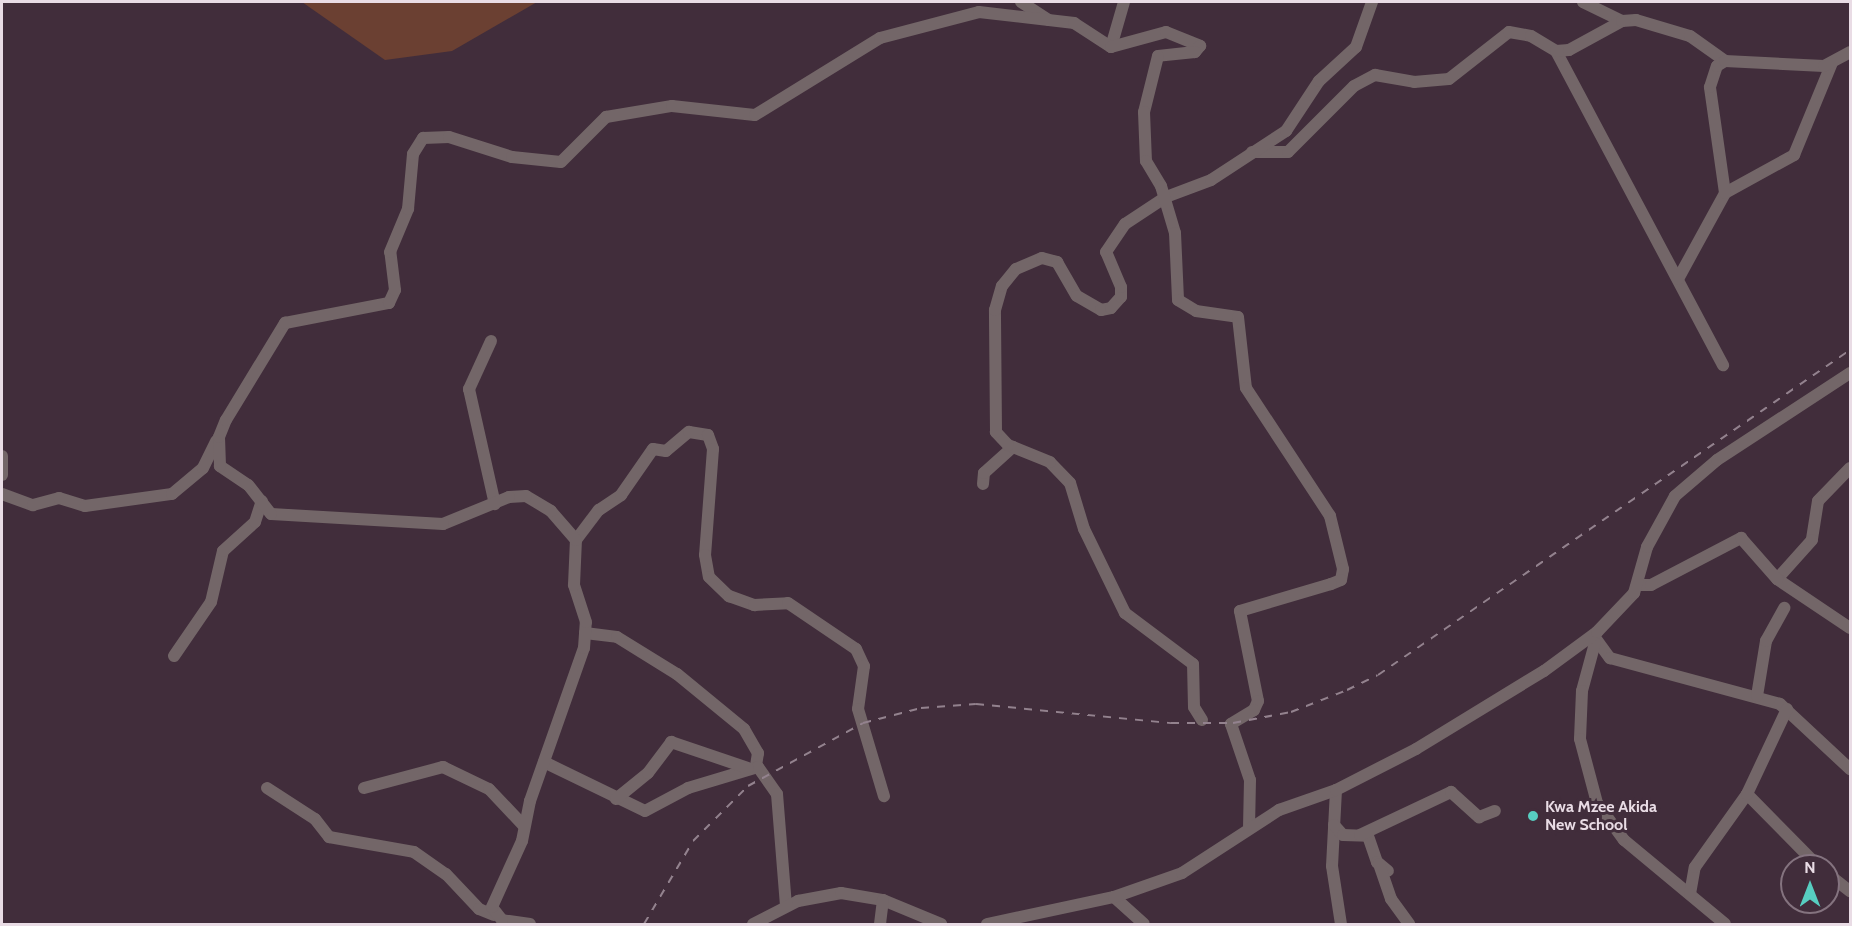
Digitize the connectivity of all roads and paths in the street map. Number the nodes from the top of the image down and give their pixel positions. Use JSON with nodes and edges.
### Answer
{"nodes":[{"id":1,"x":1021,"y":2,"type":"edge"},
{"id":2,"x":1124,"y":2,"type":"edge"},
{"id":3,"x":1372,"y":2,"type":"edge"},
{"id":4,"x":1583,"y":2,"type":"edge"},
{"id":5,"x":1050,"y":21,"type":"junction"},
{"id":6,"x":1622,"y":21,"type":"junction"},
{"id":7,"x":1111,"y":47,"type":"junction"},
{"id":8,"x":1556,"y":51,"type":"junction"},
{"id":9,"x":1851,"y":52,"type":"edge"},
{"id":10,"x":1725,"y":61,"type":"junction"},
{"id":11,"x":1832,"y":63,"type":"junction"},
{"id":12,"x":1251,"y":152,"type":"junction"},
{"id":13,"x":1725,"y":193,"type":"junction"},
{"id":14,"x":1166,"y":197,"type":"junction"},
{"id":15,"x":1678,"y":279,"type":"junction"},
{"id":16,"x":491,"y":341,"type":"dead end"},
{"id":17,"x":1723,"y":365,"type":"dead end"},
{"id":18,"x":1851,"y":373,"type":"edge"},
{"id":19,"x":219,"y":437,"type":"junction"},
{"id":20,"x":1013,"y":447,"type":"junction"},
{"id":21,"x":2,"y":456,"type":"edge"},
{"id":22,"x":1851,"y":468,"type":"edge"},
{"id":23,"x":2,"y":475,"type":"edge"},
{"id":24,"x":983,"y":484,"type":"dead end"},
{"id":25,"x":2,"y":494,"type":"edge"},
{"id":26,"x":262,"y":501,"type":"junction"},
{"id":27,"x":495,"y":504,"type":"junction"},
{"id":28,"x":576,"y":540,"type":"junction"},
{"id":29,"x":1777,"y":579,"type":"junction"},
{"id":30,"x":1637,"y":585,"type":"junction"},
{"id":31,"x":1784,"y":608,"type":"dead end"},
{"id":32,"x":1851,"y":628,"type":"edge"},
{"id":33,"x":585,"y":633,"type":"junction"},
{"id":34,"x":1596,"y":637,"type":"junction"},
{"id":35,"x":174,"y":656,"type":"dead end"},
{"id":36,"x":1757,"y":696,"type":"junction"},
{"id":37,"x":1787,"y":710,"type":"junction"},
{"id":38,"x":1202,"y":720,"type":"dead end"},
{"id":39,"x":544,"y":762,"type":"junction"},
{"id":40,"x":752,"y":767,"type":"junction"},
{"id":41,"x":1851,"y":769,"type":"edge"},
{"id":42,"x":267,"y":788,"type":"dead end"},
{"id":43,"x":364,"y":788,"type":"dead end"},
{"id":44,"x":1336,"y":790,"type":"junction"},
{"id":45,"x":1747,"y":794,"type":"junction"},
{"id":46,"x":884,"y":796,"type":"dead end"},
{"id":47,"x":616,"y":798,"type":"junction"},
{"id":48,"x":1495,"y":811,"type":"dead end"},
{"id":49,"x":1334,"y":825,"type":"junction"},
{"id":50,"x":525,"y":826,"type":"junction"},
{"id":51,"x":1249,"y":827,"type":"junction"},
{"id":52,"x":1360,"y":835,"type":"junction"},
{"id":53,"x":1806,"y":854,"type":"edge"},
{"id":54,"x":1690,"y":894,"type":"junction"},
{"id":55,"x":1114,"y":897,"type":"junction"},
{"id":56,"x":883,"y":900,"type":"junction"},
{"id":57,"x":786,"y":906,"type":"junction"},
{"id":58,"x":494,"y":915,"type":"junction"},
{"id":59,"x":530,"y":924,"type":"edge"},
{"id":60,"x":753,"y":924,"type":"edge"},
{"id":61,"x":880,"y":924,"type":"edge"},
{"id":62,"x":941,"y":924,"type":"edge"},
{"id":63,"x":987,"y":924,"type":"edge"},
{"id":64,"x":993,"y":924,"type":"edge"},
{"id":65,"x":1144,"y":924,"type":"edge"},
{"id":66,"x":1341,"y":924,"type":"edge"},
{"id":67,"x":1409,"y":924,"type":"edge"},
{"id":68,"x":1725,"y":924,"type":"edge"}],
"edges":[{"from":1,"to":5,"type":"street"},
{"from":2,"to":7,"type":"street"},
{"from":3,"to":12,"type":"street"},
{"from":4,"to":6,"type":"street"},
{"from":5,"to":7,"type":"street"},
{"from":5,"to":19,"type":"street"},
{"from":6,"to":8,"type":"street"},
{"from":6,"to":10,"type":"street"},
{"from":7,"to":14,"type":"street"},
{"from":8,"to":12,"type":"street"},
{"from":8,"to":15,"type":"street"},
{"from":9,"to":11,"type":"street"},
{"from":10,"to":11,"type":"street"},
{"from":10,"to":13,"type":"street"},
{"from":11,"to":13,"type":"street"},
{"from":12,"to":14,"type":"street"},
{"from":13,"to":15,"type":"street"},
{"from":14,"to":20,"type":"street"},
{"from":14,"to":51,"type":"street"},
{"from":15,"to":17,"type":"street"},
{"from":16,"to":27,"type":"street"},
{"from":18,"to":30,"type":"street"},
{"from":19,"to":25,"type":"street"},
{"from":19,"to":26,"type":"street"},
{"from":20,"to":24,"type":"street"},
{"from":20,"to":38,"type":"street"},
{"from":21,"to":23,"type":"street"},
{"from":22,"to":29,"type":"street"},
{"from":26,"to":27,"type":"street"},
{"from":26,"to":35,"type":"street"},
{"from":27,"to":28,"type":"street"},
{"from":28,"to":33,"type":"street"},
{"from":28,"to":46,"type":"street"},
{"from":29,"to":30,"type":"street"},
{"from":29,"to":32,"type":"street"},
{"from":30,"to":34,"type":"street"},
{"from":31,"to":36,"type":"street"},
{"from":33,"to":39,"type":"street"},
{"from":33,"to":40,"type":"street"},
{"from":34,"to":36,"type":"street"},
{"from":34,"to":44,"type":"street"},
{"from":34,"to":54,"type":"street"},
{"from":36,"to":37,"type":"street"},
{"from":37,"to":41,"type":"street"},
{"from":37,"to":45,"type":"street"},
{"from":39,"to":47,"type":"street"},
{"from":39,"to":50,"type":"street"},
{"from":40,"to":47,"type":"street"},
{"from":40,"to":47,"type":"street"},
{"from":40,"to":57,"type":"street"},
{"from":42,"to":58,"type":"street"},
{"from":43,"to":50,"type":"street"},
{"from":44,"to":49,"type":"street"},
{"from":44,"to":51,"type":"street"},
{"from":45,"to":53,"type":"street"},
{"from":45,"to":54,"type":"street"},
{"from":48,"to":52,"type":"street"},
{"from":49,"to":52,"type":"street"},
{"from":49,"to":66,"type":"street"},
{"from":50,"to":58,"type":"street"},
{"from":51,"to":55,"type":"street"},
{"from":52,"to":67,"type":"street"},
{"from":54,"to":68,"type":"street"},
{"from":55,"to":64,"type":"street"},
{"from":55,"to":65,"type":"street"},
{"from":56,"to":57,"type":"street"},
{"from":56,"to":61,"type":"street"},
{"from":56,"to":62,"type":"street"},
{"from":57,"to":60,"type":"street"},
{"from":58,"to":59,"type":"street"},
{"from":63,"to":64,"type":"street"}]}
